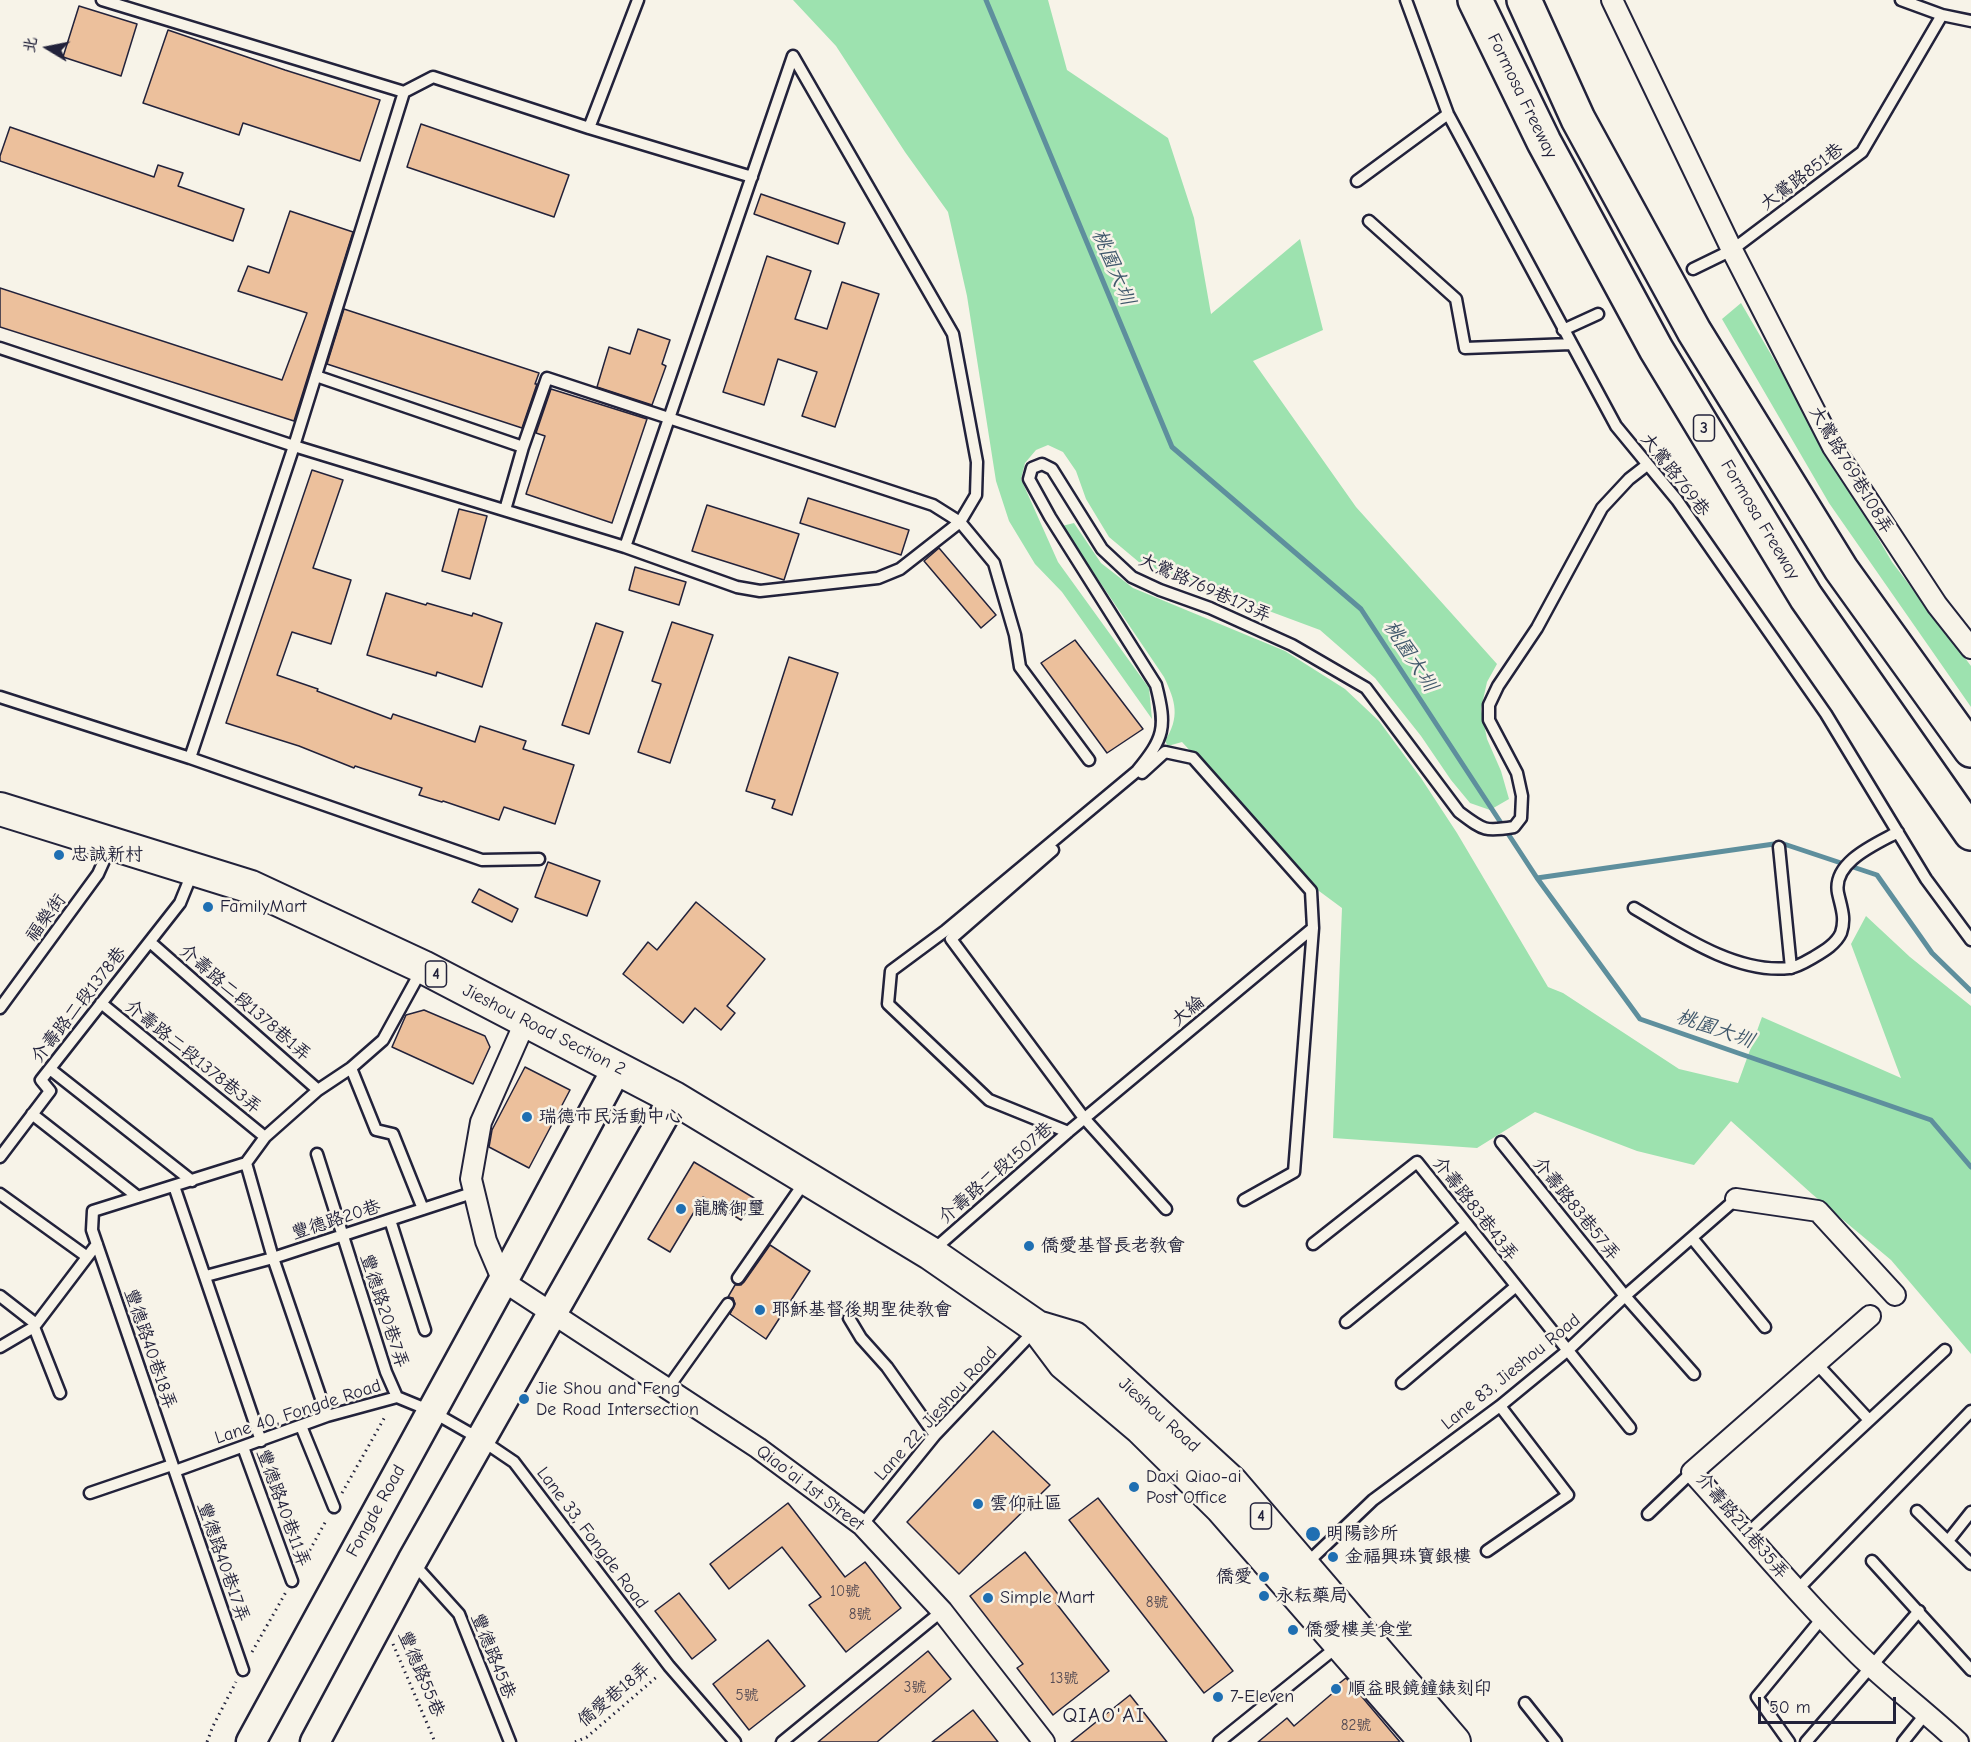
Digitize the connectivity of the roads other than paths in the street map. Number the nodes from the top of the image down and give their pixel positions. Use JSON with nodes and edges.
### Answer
{"nodes":[{"id":1,"x":102,"y":0,"type":"edge"},
{"id":2,"x":638,"y":0,"type":"edge"},
{"id":3,"x":1406,"y":0,"type":"edge"},
{"id":4,"x":1475,"y":0,"type":"edge"},
{"id":5,"x":1524,"y":0,"type":"edge"},
{"id":6,"x":1612,"y":0,"type":"edge"},
{"id":7,"x":1901,"y":0,"type":"edge"},
{"id":8,"x":1942,"y":15,"type":"junction"},
{"id":9,"x":1971,"y":21,"type":"edge"},
{"id":10,"x":404,"y":92,"type":"junction"},
{"id":11,"x":1448,"y":114,"type":"junction"},
{"id":12,"x":589,"y":128,"type":"junction"},
{"id":13,"x":752,"y":177,"type":"junction"},
{"id":14,"x":1357,"y":182,"type":"dead end"},
{"id":15,"x":1368,"y":221,"type":"dead end"},
{"id":16,"x":1732,"y":250,"type":"junction"},
{"id":17,"x":1693,"y":269,"type":"dead end"},
{"id":18,"x":1598,"y":314,"type":"dead end"},
{"id":19,"x":1563,"y":330,"type":"junction"},
{"id":20,"x":1571,"y":344,"type":"junction"},
{"id":21,"x":0,"y":348,"type":"edge"},
{"id":22,"x":316,"y":376,"type":"junction"},
{"id":23,"x":669,"y":419,"type":"junction"},
{"id":24,"x":294,"y":446,"type":"junction"},
{"id":25,"x":523,"y":447,"type":"junction"},
{"id":26,"x":1647,"y":465,"type":"junction"},
{"id":27,"x":505,"y":510,"type":"junction"},
{"id":28,"x":960,"y":522,"type":"junction"},
{"id":29,"x":626,"y":547,"type":"junction"},
{"id":30,"x":1971,"y":648,"type":"edge"},
{"id":31,"x":0,"y":697,"type":"edge"},
{"id":32,"x":1971,"y":750,"type":"edge"},
{"id":33,"x":190,"y":758,"type":"junction"},
{"id":34,"x":1089,"y":760,"type":"dead end"},
{"id":35,"x":2,"y":813,"type":"edge"},
{"id":36,"x":1898,"y":832,"type":"junction"},
{"id":37,"x":1971,"y":832,"type":"edge"},
{"id":38,"x":111,"y":843,"type":"junction"},
{"id":39,"x":1779,"y":847,"type":"dead end"},
{"id":40,"x":539,"y":859,"type":"dead end"},
{"id":41,"x":194,"y":869,"type":"junction"},
{"id":42,"x":1634,"y":908,"type":"dead end"},
{"id":43,"x":1313,"y":928,"type":"junction"},
{"id":44,"x":1971,"y":940,"type":"edge"},
{"id":45,"x":150,"y":942,"type":"junction"},
{"id":46,"x":423,"y":967,"type":"junction"},
{"id":47,"x":1791,"y":968,"type":"junction"},
{"id":48,"x":101,"y":1003,"type":"junction"},
{"id":49,"x":0,"y":1008,"type":"edge"},
{"id":50,"x":526,"y":1020,"type":"junction"},
{"id":51,"x":351,"y":1068,"type":"junction"},
{"id":52,"x":617,"y":1068,"type":"junction"},
{"id":53,"x":50,"y":1069,"type":"junction"},
{"id":54,"x":318,"y":1090,"type":"junction"},
{"id":55,"x":674,"y":1098,"type":"junction"},
{"id":56,"x":32,"y":1114,"type":"junction"},
{"id":57,"x":1084,"y":1119,"type":"junction"},
{"id":58,"x":1068,"y":1132,"type":"junction"},
{"id":59,"x":265,"y":1137,"type":"junction"},
{"id":60,"x":1501,"y":1143,"type":"dead end"},
{"id":61,"x":317,"y":1154,"type":"dead end"},
{"id":62,"x":0,"y":1157,"type":"edge"},
{"id":63,"x":246,"y":1164,"type":"junction"},
{"id":64,"x":807,"y":1178,"type":"junction"},
{"id":65,"x":192,"y":1181,"type":"junction"},
{"id":66,"x":174,"y":1186,"type":"junction"},
{"id":67,"x":475,"y":1192,"type":"junction"},
{"id":68,"x":0,"y":1194,"type":"edge"},
{"id":69,"x":138,"y":1197,"type":"junction"},
{"id":70,"x":1736,"y":1199,"type":"joint"},
{"id":71,"x":1244,"y":1200,"type":"dead end"},
{"id":72,"x":423,"y":1209,"type":"junction"},
{"id":73,"x":1166,"y":1209,"type":"dead end"},
{"id":74,"x":390,"y":1220,"type":"junction"},
{"id":75,"x":1466,"y":1224,"type":"junction"},
{"id":76,"x":342,"y":1236,"type":"junction"},
{"id":77,"x":1692,"y":1238,"type":"junction"},
{"id":78,"x":97,"y":1244,"type":"junction"},
{"id":79,"x":1313,"y":1244,"type":"dead end"},
{"id":80,"x":930,"y":1253,"type":"junction"},
{"id":81,"x":86,"y":1256,"type":"junction"},
{"id":82,"x":273,"y":1258,"type":"junction"},
{"id":83,"x":206,"y":1276,"type":"junction"},
{"id":84,"x":738,"y":1278,"type":"dead end"},
{"id":85,"x":503,"y":1281,"type":"junction"},
{"id":86,"x":1515,"y":1287,"type":"junction"},
{"id":87,"x":1895,"y":1295,"type":"dead end"},
{"id":88,"x":0,"y":1296,"type":"edge"},
{"id":89,"x":1625,"y":1296,"type":"junction"},
{"id":90,"x":728,"y":1304,"type":"dead end"},
{"id":91,"x":552,"y":1312,"type":"junction"},
{"id":92,"x":1870,"y":1316,"type":"dead end"},
{"id":93,"x":849,"y":1318,"type":"dead end"},
{"id":94,"x":1346,"y":1322,"type":"dead end"},
{"id":95,"x":35,"y":1326,"type":"junction"},
{"id":96,"x":1765,"y":1326,"type":"dead end"},
{"id":97,"x":1037,"y":1327,"type":"junction"},
{"id":98,"x":425,"y":1330,"type":"dead end"},
{"id":99,"x":0,"y":1347,"type":"edge"},
{"id":100,"x":1945,"y":1350,"type":"dead end"},
{"id":101,"x":1567,"y":1351,"type":"junction"},
{"id":102,"x":1816,"y":1363,"type":"junction"},
{"id":103,"x":1694,"y":1374,"type":"dead end"},
{"id":104,"x":1402,"y":1383,"type":"dead end"},
{"id":105,"x":668,"y":1388,"type":"junction"},
{"id":106,"x":60,"y":1393,"type":"dead end"},
{"id":107,"x":396,"y":1397,"type":"junction"},
{"id":108,"x":1500,"y":1406,"type":"junction"},
{"id":109,"x":431,"y":1411,"type":"junction"},
{"id":110,"x":1971,"y":1411,"type":"edge"},
{"id":111,"x":327,"y":1416,"type":"junction"},
{"id":112,"x":1869,"y":1420,"type":"junction"},
{"id":113,"x":301,"y":1426,"type":"junction"},
{"id":114,"x":1630,"y":1428,"type":"dead end"},
{"id":115,"x":935,"y":1435,"type":"junction"},
{"id":116,"x":480,"y":1439,"type":"junction"},
{"id":117,"x":261,"y":1441,"type":"junction"},
{"id":118,"x":243,"y":1447,"type":"junction"},
{"id":119,"x":174,"y":1468,"type":"junction"},
{"id":120,"x":1692,"y":1472,"type":"junction"},
{"id":121,"x":90,"y":1493,"type":"dead end"},
{"id":122,"x":334,"y":1507,"type":"dead end"},
{"id":123,"x":1917,"y":1511,"type":"dead end"},
{"id":124,"x":1971,"y":1512,"type":"edge"},
{"id":125,"x":1648,"y":1514,"type":"dead end"},
{"id":126,"x":861,"y":1525,"type":"junction"},
{"id":127,"x":1747,"y":1534,"type":"junction"},
{"id":128,"x":1948,"y":1541,"type":"junction"},
{"id":129,"x":1487,"y":1551,"type":"dead end"},
{"id":130,"x":412,"y":1561,"type":"junction"},
{"id":131,"x":1872,"y":1561,"type":"dead end"},
{"id":132,"x":1971,"y":1564,"type":"edge"},
{"id":133,"x":1304,"y":1566,"type":"junction"},
{"id":134,"x":292,"y":1581,"type":"dead end"},
{"id":135,"x":1797,"y":1590,"type":"junction"},
{"id":136,"x":942,"y":1611,"type":"junction"},
{"id":137,"x":1919,"y":1611,"type":"junction"},
{"id":138,"x":1823,"y":1617,"type":"junction"},
{"id":139,"x":1350,"y":1637,"type":"junction"},
{"id":140,"x":1871,"y":1666,"type":"junction"},
{"id":141,"x":243,"y":1670,"type":"dead end"},
{"id":142,"x":1971,"y":1670,"type":"edge"},
{"id":143,"x":1525,"y":1703,"type":"dead end"},
{"id":144,"x":1927,"y":1712,"type":"junction"},
{"id":145,"x":251,"y":1742,"type":"edge"},
{"id":146,"x":315,"y":1742,"type":"edge"},
{"id":147,"x":510,"y":1742,"type":"edge"},
{"id":148,"x":735,"y":1742,"type":"edge"},
{"id":149,"x":782,"y":1742,"type":"edge"},
{"id":150,"x":1044,"y":1742,"type":"edge"},
{"id":151,"x":1219,"y":1742,"type":"edge"},
{"id":152,"x":1426,"y":1742,"type":"edge"},
{"id":153,"x":1454,"y":1742,"type":"edge"},
{"id":154,"x":1556,"y":1742,"type":"edge"},
{"id":155,"x":1789,"y":1742,"type":"edge"},
{"id":156,"x":1806,"y":1742,"type":"edge"},
{"id":157,"x":1903,"y":1742,"type":"edge"},
{"id":158,"x":1958,"y":1742,"type":"edge"}],
"edges":[{"from":1,"to":10,"type":"lane"},
{"from":2,"to":12,"type":"lane"},
{"from":3,"to":11,"type":"lane","name":"大鶯路769巷"},
{"from":4,"to":37,"type":"highway","name":"Formosa Freeway","number":"3"},
{"from":5,"to":32,"type":"highway","number":"3"},
{"from":6,"to":16,"type":"street","name":"大鶯路769巷108弄"},
{"from":7,"to":8,"type":"lane"},
{"from":8,"to":9,"type":"lane"},
{"from":8,"to":16,"type":"lane","name":"大鶯路851巷"},
{"from":10,"to":12,"type":"lane"},
{"from":10,"to":22,"type":"lane"},
{"from":11,"to":14,"type":"lane"},
{"from":11,"to":19,"type":"lane","name":"大鶯路769巷"},
{"from":12,"to":13,"type":"lane"},
{"from":13,"to":23,"type":"lane"},
{"from":13,"to":28,"type":"lane"},
{"from":15,"to":20,"type":"lane"},
{"from":16,"to":17,"type":"lane","name":"大鶯路851巷"},
{"from":16,"to":30,"type":"street","name":"大鶯路769巷108弄"},
{"from":18,"to":19,"type":"lane"},
{"from":19,"to":20,"type":"lane","name":"大鶯路769巷"},
{"from":20,"to":26,"type":"lane","name":"大鶯路769巷"},
{"from":21,"to":24,"type":"lane"},
{"from":22,"to":24,"type":"lane"},
{"from":22,"to":25,"type":"lane"},
{"from":23,"to":25,"type":"lane"},
{"from":23,"to":28,"type":"lane"},
{"from":23,"to":29,"type":"lane"},
{"from":24,"to":27,"type":"lane"},
{"from":24,"to":33,"type":"lane"},
{"from":25,"to":27,"type":"lane"},
{"from":26,"to":36,"type":"lane","name":"大鶯路769巷"},
{"from":26,"to":58,"type":"lane","name":"大鶯路769巷173弄"},
{"from":27,"to":29,"type":"lane"},
{"from":28,"to":29,"type":"lane"},
{"from":28,"to":34,"type":"lane"},
{"from":31,"to":33,"type":"lane"},
{"from":33,"to":40,"type":"lane"},
{"from":35,"to":38,"type":"main road","name":"Jieshou Road Section 2","number":"4"},
{"from":36,"to":44,"type":"lane","name":"大鶯路769巷"},
{"from":36,"to":47,"type":"lane"},
{"from":38,"to":41,"type":"main road","name":"Jieshou Road Section 2","number":"4"},
{"from":38,"to":49,"type":"lane","name":"福樂街"},
{"from":39,"to":47,"type":"lane"},
{"from":41,"to":45,"type":"lane","name":"介壽路二段1378巷"},
{"from":41,"to":46,"type":"main road","name":"Jieshou Road Section 2","number":"4"},
{"from":42,"to":47,"type":"lane"},
{"from":43,"to":57,"type":"lane","name":"大綸"},
{"from":43,"to":57,"type":"lane"},
{"from":43,"to":71,"type":"lane"},
{"from":45,"to":48,"type":"lane","name":"介壽路二段1378巷"},
{"from":45,"to":54,"type":"lane","name":"介壽路二段1378巷1弄"},
{"from":46,"to":50,"type":"main road","name":"Jieshou Road Section 2","number":"4"},
{"from":46,"to":51,"type":"lane"},
{"from":48,"to":53,"type":"lane","name":"介壽路二段1378巷"},
{"from":48,"to":59,"type":"lane","name":"介壽路二段1378巷3弄"},
{"from":50,"to":52,"type":"main road","name":"Jieshou Road Section 2","number":"4"},
{"from":50,"to":67,"type":"street"},
{"from":51,"to":54,"type":"lane"},
{"from":51,"to":72,"type":"lane"},
{"from":52,"to":55,"type":"main road","name":"Jieshou Road Section 2","number":"4"},
{"from":52,"to":85,"type":"main road","name":"Fongde Road"},
{"from":53,"to":56,"type":"lane","name":"介壽路二段1378巷"},
{"from":53,"to":65,"type":"lane"},
{"from":54,"to":59,"type":"lane"},
{"from":55,"to":64,"type":"main road","name":"Jieshou Road Section 2","number":"4"},
{"from":55,"to":91,"type":"main road"},
{"from":56,"to":62,"type":"lane","name":"介壽路二段1378巷"},
{"from":56,"to":69,"type":"lane"},
{"from":57,"to":58,"type":"lane","name":"介壽路二段1507巷"},
{"from":57,"to":73,"type":"lane"},
{"from":58,"to":80,"type":"lane","name":"介壽路二段1507巷"},
{"from":59,"to":63,"type":"lane"},
{"from":60,"to":89,"type":"lane","name":"介壽路83巷57弄"},
{"from":61,"to":76,"type":"lane","name":"豐德路20巷7弄"},
{"from":63,"to":65,"type":"lane"},
{"from":63,"to":82,"type":"lane"},
{"from":64,"to":80,"type":"main road","name":"Jieshou Road Section 2","number":"4"},
{"from":64,"to":84,"type":"lane"},
{"from":65,"to":66,"type":"lane"},
{"from":66,"to":69,"type":"lane"},
{"from":66,"to":83,"type":"lane"},
{"from":67,"to":72,"type":"lane","name":"豐德路20巷"},
{"from":67,"to":85,"type":"street"},
{"from":68,"to":81,"type":"lane"},
{"from":69,"to":78,"type":"lane","name":"豐德路40巷18弄"},
{"from":70,"to":77,"type":"lane","name":"Lane 83, Jieshou Road"},
{"from":70,"to":87,"type":"street"},
{"from":72,"to":74,"type":"lane","name":"豐德路20巷"},
{"from":74,"to":76,"type":"lane","name":"豐德路20巷"},
{"from":74,"to":98,"type":"lane"},
{"from":75,"to":79,"type":"lane","name":"介壽路83巷43弄"},
{"from":75,"to":86,"type":"lane","name":"介壽路83巷43弄"},
{"from":75,"to":94,"type":"lane"},
{"from":76,"to":82,"type":"lane","name":"豐德路20巷"},
{"from":76,"to":107,"type":"lane","name":"豐德路20巷7弄"},
{"from":77,"to":89,"type":"lane","name":"Lane 83, Jieshou Road"},
{"from":77,"to":96,"type":"lane"},
{"from":78,"to":81,"type":"lane"},
{"from":78,"to":119,"type":"lane","name":"豐德路40巷18弄"},
{"from":80,"to":97,"type":"main road","name":"Jieshou Road","number":"4"},
{"from":81,"to":95,"type":"lane"},
{"from":82,"to":83,"type":"lane","name":"豐德路20巷"},
{"from":82,"to":111,"type":"lane"},
{"from":83,"to":117,"type":"lane"},
{"from":85,"to":91,"type":"street"},
{"from":85,"to":109,"type":"main road","name":"Fongde Road"},
{"from":86,"to":101,"type":"lane","name":"介壽路83巷43弄"},
{"from":86,"to":104,"type":"lane"},
{"from":88,"to":95,"type":"lane"},
{"from":89,"to":101,"type":"lane","name":"Lane 83, Jieshou Road"},
{"from":89,"to":103,"type":"lane","name":"介壽路83巷57弄"},
{"from":90,"to":105,"type":"lane"},
{"from":91,"to":105,"type":"street","name":"Qiao'ai 1st Street"},
{"from":91,"to":116,"type":"main road"},
{"from":92,"to":102,"type":"street","name":"介壽路211巷35弄"},
{"from":93,"to":115,"type":"lane"},
{"from":95,"to":99,"type":"lane"},
{"from":95,"to":106,"type":"lane"},
{"from":97,"to":115,"type":"lane","name":"Lane 22, Jieshou Road"},
{"from":97,"to":133,"type":"main road","name":"Jieshou Road","number":"4"},
{"from":97,"to":139,"type":"main road","name":"Jieshou Road","number":"4"},
{"from":100,"to":112,"type":"lane"},
{"from":101,"to":108,"type":"lane","name":"Lane 83, Jieshou Road"},
{"from":101,"to":114,"type":"lane","name":"介壽路83巷43弄"},
{"from":102,"to":112,"type":"lane"},
{"from":102,"to":120,"type":"street","name":"介壽路211巷35弄"},
{"from":105,"to":126,"type":"street","name":"Qiao'ai 1st Street"},
{"from":107,"to":109,"type":"lane","name":"Lane 40, Fongde Road"},
{"from":107,"to":111,"type":"lane","name":"Lane 40, Fongde Road"},
{"from":108,"to":129,"type":"lane"},
{"from":108,"to":133,"type":"lane","name":"Lane 83, Jieshou Road"},
{"from":109,"to":116,"type":"lane","name":"Lane 40, Fongde Road"},
{"from":109,"to":145,"type":"main road","name":"Fongde Road"},
{"from":110,"to":135,"type":"lane"},
{"from":111,"to":113,"type":"lane","name":"Lane 40, Fongde Road"},
{"from":112,"to":127,"type":"lane"},
{"from":113,"to":117,"type":"lane","name":"Lane 40, Fongde Road"},
{"from":113,"to":122,"type":"lane"},
{"from":115,"to":126,"type":"lane","name":"Lane 22, Jieshou Road"},
{"from":116,"to":130,"type":"main road"},
{"from":116,"to":148,"type":"lane","name":"Lane 33, Fongde Road"},
{"from":117,"to":118,"type":"lane","name":"Lane 40, Fongde Road"},
{"from":118,"to":119,"type":"lane","name":"Lane 40, Fongde Road"},
{"from":118,"to":134,"type":"lane","name":"豐德路40巷11弄"},
{"from":119,"to":121,"type":"lane","name":"Lane 40, Fongde Road"},
{"from":119,"to":141,"type":"lane","name":"豐德路40巷17弄"},
{"from":120,"to":125,"type":"lane"},
{"from":120,"to":127,"type":"street","name":"介壽路211巷35弄"},
{"from":123,"to":128,"type":"lane"},
{"from":124,"to":128,"type":"lane"},
{"from":126,"to":136,"type":"street","name":"Qiao'ai 1st Street"},
{"from":127,"to":135,"type":"street","name":"介壽路211巷35弄"},
{"from":128,"to":132,"type":"lane"},
{"from":130,"to":146,"type":"main road"},
{"from":130,"to":147,"type":"lane","name":"豐德路45巷"},
{"from":131,"to":137,"type":"lane"},
{"from":133,"to":139,"type":"main road","name":"Jieshou Road","number":"4"},
{"from":135,"to":138,"type":"street","name":"介壽路211巷35弄"},
{"from":136,"to":149,"type":"lane"},
{"from":136,"to":150,"type":"street","name":"Qiao'ai 1st Street"},
{"from":137,"to":140,"type":"lane"},
{"from":137,"to":142,"type":"lane"},
{"from":138,"to":140,"type":"street","name":"介壽路211巷35弄"},
{"from":138,"to":155,"type":"lane"},
{"from":139,"to":151,"type":"lane"},
{"from":139,"to":152,"type":"main road","name":"Jieshou Road","number":"4"},
{"from":139,"to":153,"type":"main road","name":"Jieshou Road","number":"4"},
{"from":140,"to":144,"type":"street","name":"介壽路211巷35弄"},
{"from":140,"to":156,"type":"lane"},
{"from":143,"to":154,"type":"lane"},
{"from":144,"to":157,"type":"lane"},
{"from":144,"to":158,"type":"street","name":"介壽路211巷35弄"}]}
